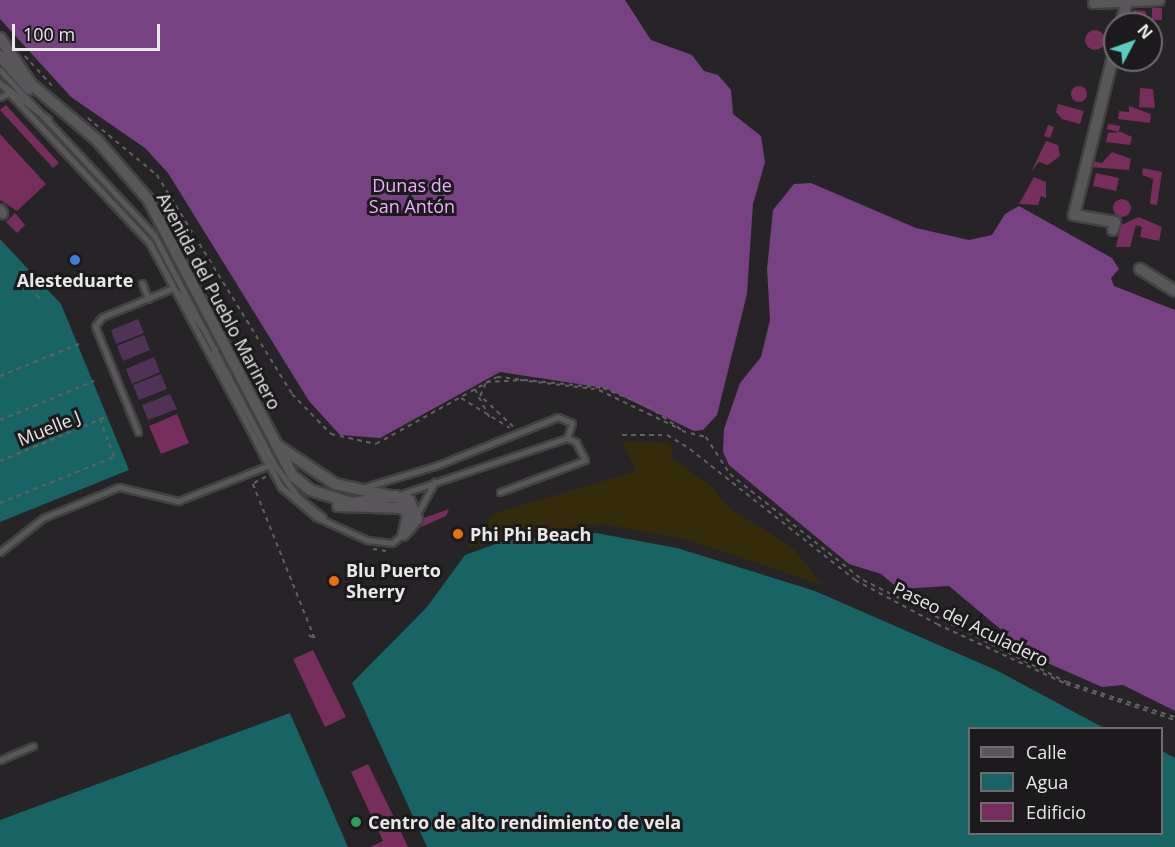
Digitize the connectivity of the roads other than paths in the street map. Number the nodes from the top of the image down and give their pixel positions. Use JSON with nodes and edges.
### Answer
{"nodes":[{"id":1,"x":1159,"y":0,"type":"edge"},
{"id":2,"x":1127,"y":2,"type":"junction"},
{"id":3,"x":1094,"y":3,"type":"dead end"},
{"id":4,"x":1124,"y":12,"type":"edge"},
{"id":5,"x":0,"y":38,"type":"edge"},
{"id":6,"x":0,"y":56,"type":"edge"},
{"id":7,"x":0,"y":70,"type":"edge"},
{"id":8,"x":1109,"y":72,"type":"edge"},
{"id":9,"x":1,"y":86,"type":"edge"},
{"id":10,"x":9,"y":93,"type":"junction"},
{"id":11,"x":0,"y":98,"type":"edge"},
{"id":12,"x":52,"y":104,"type":"junction"},
{"id":13,"x":48,"y":120,"type":"junction"},
{"id":14,"x":1113,"y":230,"type":"dead end"},
{"id":15,"x":1140,"y":269,"type":"dead end"},
{"id":16,"x":142,"y":283,"type":"dead end"},
{"id":17,"x":173,"y":288,"type":"junction"},
{"id":18,"x":1175,"y":291,"type":"edge"},
{"id":19,"x":148,"y":299,"type":"junction"},
{"id":20,"x":206,"y":332,"type":"junction"},
{"id":21,"x":138,"y":432,"type":"dead end"},
{"id":22,"x":567,"y":438,"type":"junction"},
{"id":23,"x":276,"y":443,"type":"junction"},
{"id":24,"x":263,"y":447,"type":"junction"},
{"id":25,"x":267,"y":466,"type":"junction"},
{"id":26,"x":436,"y":481,"type":"junction"},
{"id":27,"x":355,"y":489,"type":"junction"},
{"id":28,"x":315,"y":492,"type":"junction"},
{"id":29,"x":500,"y":492,"type":"dead end"},
{"id":30,"x":396,"y":496,"type":"junction"},
{"id":31,"x":298,"y":497,"type":"junction"},
{"id":32,"x":417,"y":514,"type":"junction"},
{"id":33,"x":331,"y":524,"type":"junction"},
{"id":34,"x":403,"y":535,"type":"junction"},
{"id":35,"x":0,"y":552,"type":"edge"},
{"id":36,"x":33,"y":746,"type":"dead end"},
{"id":37,"x":0,"y":760,"type":"edge"}],
"edges":[{"from":1,"to":2,"type":"street"},
{"from":2,"to":3,"type":"street"},
{"from":2,"to":4,"type":"street"},
{"from":5,"to":12,"type":"street","name":"Avenida del Pueblo Marinero"},
{"from":6,"to":12,"type":"street","name":"Avenida del Pueblo Marinero"},
{"from":7,"to":13,"type":"lane"},
{"from":8,"to":14,"type":"street"},
{"from":9,"to":10,"type":"lane"},
{"from":9,"to":13,"type":"lane"},
{"from":10,"to":11,"type":"lane"},
{"from":10,"to":17,"type":"lane"},
{"from":12,"to":23,"type":"street","name":"Avenida del Pueblo Marinero"},
{"from":13,"to":20,"type":"lane"},
{"from":15,"to":18,"type":"street"},
{"from":16,"to":19,"type":"lane"},
{"from":17,"to":19,"type":"lane"},
{"from":17,"to":20,"type":"lane"},
{"from":17,"to":25,"type":"lane"},
{"from":19,"to":21,"type":"lane"},
{"from":20,"to":24,"type":"lane"},
{"from":22,"to":26,"type":"lane"},
{"from":22,"to":27,"type":"lane"},
{"from":22,"to":29,"type":"lane"},
{"from":23,"to":27,"type":"street","name":"Avenida del Pueblo Marinero"},
{"from":23,"to":28,"type":"street","name":"Avenida del Pueblo Marinero"},
{"from":24,"to":25,"type":"lane"},
{"from":24,"to":31,"type":"lane"},
{"from":25,"to":31,"type":"lane"},
{"from":25,"to":33,"type":"lane"},
{"from":25,"to":35,"type":"lane"},
{"from":26,"to":30,"type":"lane"},
{"from":26,"to":32,"type":"lane"},
{"from":27,"to":30,"type":"street","name":"Avenida del Pueblo Marinero"},
{"from":28,"to":30,"type":"street","name":"Avenida del Pueblo Marinero"},
{"from":28,"to":34,"type":"street","name":"Avenida del Pueblo Marinero"},
{"from":30,"to":32,"type":"street"},
{"from":31,"to":33,"type":"lane"},
{"from":32,"to":34,"type":"street"},
{"from":33,"to":34,"type":"lane"},
{"from":36,"to":37,"type":"lane"}]}
